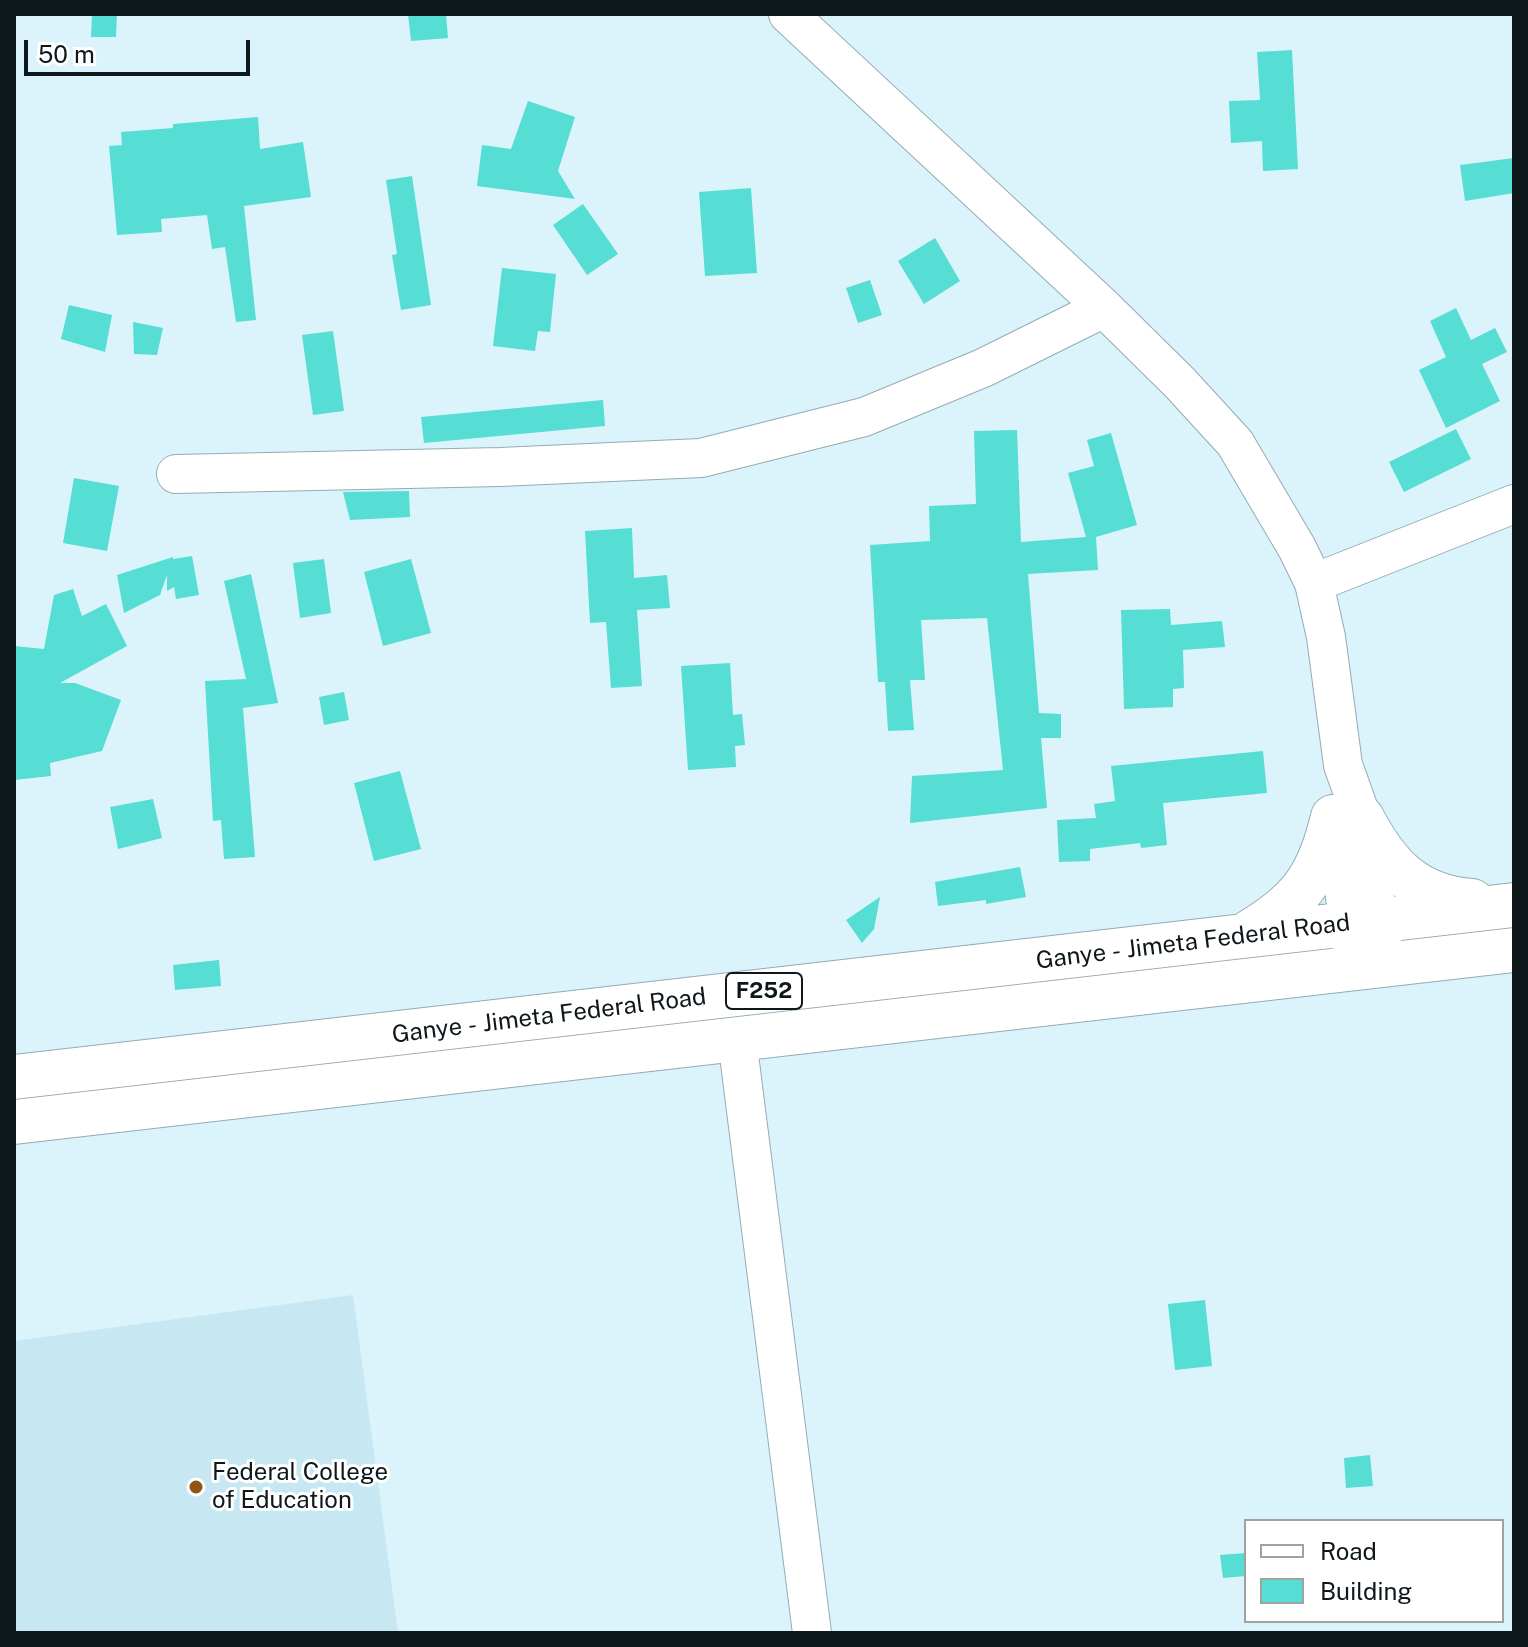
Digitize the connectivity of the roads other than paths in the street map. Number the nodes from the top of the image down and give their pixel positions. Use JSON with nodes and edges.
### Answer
{"nodes":[{"id":1,"x":788,"y":14,"type":"edge"},
{"id":2,"x":1104,"y":308,"type":"junction"},
{"id":3,"x":176,"y":474,"type":"dead end"},
{"id":4,"x":1514,"y":504,"type":"edge"},
{"id":5,"x":1314,"y":583,"type":"junction"},
{"id":6,"x":1348,"y":817,"type":"junction"},
{"id":7,"x":1514,"y":904,"type":"edge"},
{"id":8,"x":1363,"y":922,"type":"junction"},
{"id":9,"x":1242,"y":936,"type":"junction"},
{"id":10,"x":1514,"y":950,"type":"edge"},
{"id":11,"x":1370,"y":967,"type":"junction"},
{"id":12,"x":392,"y":1034,"type":"junction"},
{"id":13,"x":737,"y":1039,"type":"junction"},
{"id":14,"x":14,"y":1077,"type":"edge"},
{"id":15,"x":397,"y":1078,"type":"junction"},
{"id":16,"x":14,"y":1122,"type":"edge"},
{"id":17,"x":812,"y":1633,"type":"edge"}],
"edges":[{"from":1,"to":2,"type":"street"},
{"from":2,"to":3,"type":"street"},
{"from":2,"to":5,"type":"street"},
{"from":4,"to":5,"type":"street"},
{"from":5,"to":6,"type":"street"},
{"from":6,"to":7,"type":"main road"},
{"from":6,"to":8,"type":"street"},
{"from":6,"to":9,"type":"main road"},
{"from":7,"to":8,"type":"main road","name":"Ganye - Jimeta Federal Road","number":"F252"},
{"from":8,"to":9,"type":"main road","name":"Ganye - Jimeta Federal Road","number":"F252"},
{"from":8,"to":11,"type":"street"},
{"from":9,"to":12,"type":"main road","name":"Ganye - Jimeta Federal Road","number":"F252"},
{"from":10,"to":11,"type":"main road","name":"Ganye - Jimeta Federal Road","number":"F252"},
{"from":11,"to":13,"type":"main road","name":"Ganye - Jimeta Federal Road","number":"F252"},
{"from":12,"to":14,"type":"main road","name":"Ganye - Jimeta Federal Road","number":"F252"},
{"from":12,"to":15,"type":"main road"},
{"from":13,"to":15,"type":"main road","name":"Ganye - Jimeta Federal Road","number":"F252"},
{"from":13,"to":17,"type":"street"},
{"from":15,"to":16,"type":"main road","name":"Ganye - Jimeta Federal Road","number":"F252"}]}
